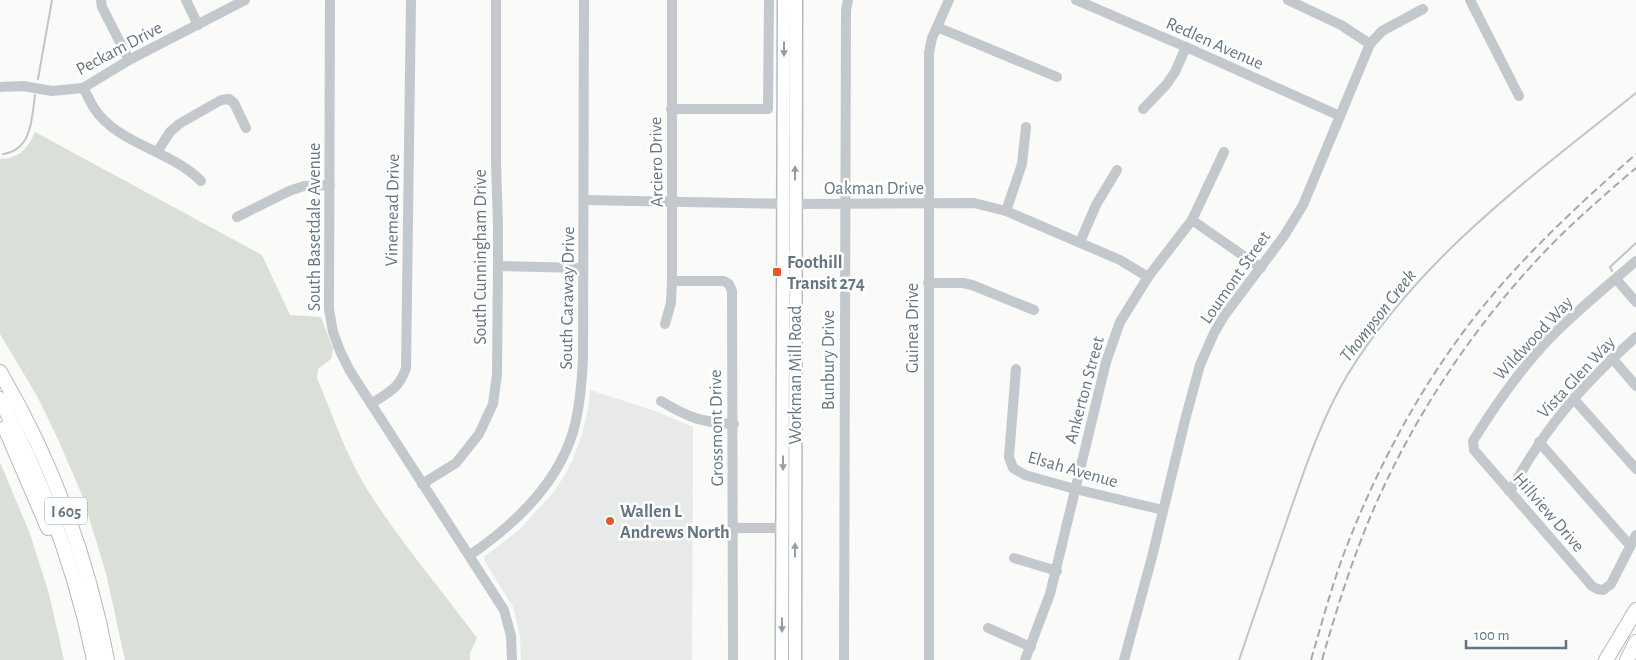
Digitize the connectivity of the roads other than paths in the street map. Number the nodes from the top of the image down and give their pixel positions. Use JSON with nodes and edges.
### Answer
{"nodes":[{"id":1,"x":101,"y":0,"type":"edge"},
{"id":2,"x":186,"y":0,"type":"edge"},
{"id":3,"x":246,"y":0,"type":"edge"},
{"id":4,"x":330,"y":0,"type":"edge"},
{"id":5,"x":411,"y":0,"type":"edge"},
{"id":6,"x":496,"y":0,"type":"edge"},
{"id":7,"x":584,"y":0,"type":"edge"},
{"id":8,"x":672,"y":0,"type":"edge"},
{"id":9,"x":769,"y":0,"type":"edge"},
{"id":10,"x":784,"y":0,"type":"edge"},
{"id":11,"x":796,"y":0,"type":"edge"},
{"id":12,"x":848,"y":0,"type":"edge"},
{"id":13,"x":949,"y":0,"type":"edge"},
{"id":14,"x":1076,"y":0,"type":"edge"},
{"id":15,"x":1288,"y":0,"type":"edge"},
{"id":16,"x":1470,"y":0,"type":"edge"},
{"id":17,"x":1305,"y":3,"type":"edge"},
{"id":18,"x":1423,"y":9,"type":"dead end"},
{"id":19,"x":198,"y":25,"type":"junction"},
{"id":20,"x":937,"y":27,"type":"junction"},
{"id":21,"x":1370,"y":44,"type":"junction"},
{"id":22,"x":1186,"y":47,"type":"junction"},
{"id":23,"x":130,"y":60,"type":"junction"},
{"id":24,"x":1056,"y":77,"type":"dead end"},
{"id":25,"x":0,"y":87,"type":"edge"},
{"id":26,"x":83,"y":88,"type":"junction"},
{"id":27,"x":1519,"y":96,"type":"dead end"},
{"id":28,"x":1143,"y":108,"type":"dead end"},
{"id":29,"x":671,"y":109,"type":"junction"},
{"id":30,"x":1340,"y":116,"type":"junction"},
{"id":31,"x":1026,"y":127,"type":"dead end"},
{"id":32,"x":246,"y":128,"type":"dead end"},
{"id":33,"x":157,"y":152,"type":"junction"},
{"id":34,"x":1224,"y":152,"type":"dead end"},
{"id":35,"x":1117,"y":170,"type":"dead end"},
{"id":36,"x":201,"y":181,"type":"dead end"},
{"id":37,"x":330,"y":185,"type":"junction"},
{"id":38,"x":584,"y":200,"type":"junction"},
{"id":39,"x":672,"y":201,"type":"junction"},
{"id":40,"x":789,"y":204,"type":"junction"},
{"id":41,"x":844,"y":204,"type":"junction"},
{"id":42,"x":928,"y":204,"type":"junction"},
{"id":43,"x":1006,"y":211,"type":"junction"},
{"id":44,"x":237,"y":217,"type":"dead end"},
{"id":45,"x":1192,"y":220,"type":"junction"},
{"id":46,"x":1080,"y":242,"type":"junction"},
{"id":47,"x":1636,"y":261,"type":"edge"},
{"id":48,"x":498,"y":266,"type":"junction"},
{"id":49,"x":583,"y":268,"type":"junction"},
{"id":50,"x":1261,"y":268,"type":"junction"},
{"id":51,"x":1148,"y":277,"type":"junction"},
{"id":52,"x":1616,"y":278,"type":"junction"},
{"id":53,"x":672,"y":281,"type":"junction"},
{"id":54,"x":928,"y":283,"type":"junction"},
{"id":55,"x":1636,"y":302,"type":"edge"},
{"id":56,"x":1034,"y":310,"type":"dead end"},
{"id":57,"x":665,"y":324,"type":"dead end"},
{"id":58,"x":1636,"y":337,"type":"edge"},
{"id":59,"x":1612,"y":358,"type":"junction"},
{"id":60,"x":1016,"y":370,"type":"dead end"},
{"id":61,"x":0,"y":372,"type":"edge"},
{"id":62,"x":0,"y":385,"type":"edge"},
{"id":63,"x":1636,"y":386,"type":"edge"},
{"id":64,"x":1573,"y":398,"type":"junction"},
{"id":65,"x":0,"y":399,"type":"edge"},
{"id":66,"x":661,"y":401,"type":"dead end"},
{"id":67,"x":371,"y":404,"type":"junction"},
{"id":68,"x":0,"y":416,"type":"edge"},
{"id":69,"x":734,"y":424,"type":"junction"},
{"id":70,"x":1539,"y":442,"type":"junction"},
{"id":71,"x":1474,"y":450,"type":"joint"},
{"id":72,"x":1636,"y":469,"type":"edge"},
{"id":73,"x":422,"y":484,"type":"junction"},
{"id":74,"x":1075,"y":489,"type":"junction"},
{"id":75,"x":1509,"y":491,"type":"junction"},
{"id":76,"x":1163,"y":510,"type":"junction"},
{"id":77,"x":733,"y":528,"type":"junction"},
{"id":78,"x":789,"y":528,"type":"junction"},
{"id":79,"x":1634,"y":539,"type":"edge"},
{"id":80,"x":470,"y":555,"type":"junction"},
{"id":81,"x":1014,"y":558,"type":"dead end"},
{"id":82,"x":1057,"y":571,"type":"junction"},
{"id":83,"x":1636,"y":610,"type":"edge"},
{"id":84,"x":988,"y":628,"type":"dead end"},
{"id":85,"x":1636,"y":642,"type":"edge"},
{"id":86,"x":1031,"y":647,"type":"junction"},
{"id":87,"x":85,"y":660,"type":"edge"},
{"id":88,"x":94,"y":660,"type":"edge"},
{"id":89,"x":100,"y":660,"type":"edge"},
{"id":90,"x":107,"y":660,"type":"edge"},
{"id":91,"x":512,"y":660,"type":"edge"},
{"id":92,"x":733,"y":660,"type":"edge"},
{"id":93,"x":782,"y":660,"type":"edge"},
{"id":94,"x":795,"y":660,"type":"edge"},
{"id":95,"x":844,"y":660,"type":"edge"},
{"id":96,"x":929,"y":660,"type":"edge"},
{"id":97,"x":1026,"y":660,"type":"edge"},
{"id":98,"x":1124,"y":660,"type":"edge"},
{"id":99,"x":1606,"y":660,"type":"edge"},
{"id":100,"x":1627,"y":660,"type":"edge"}],
"edges":[{"from":1,"to":23,"type":"street"},
{"from":2,"to":19,"type":"street"},
{"from":3,"to":19,"type":"street","name":"Peckam Drive"},
{"from":4,"to":37,"type":"street","name":"South Basetdale Avenue"},
{"from":5,"to":67,"type":"street","name":"Vinemead Drive"},
{"from":6,"to":48,"type":"street","name":"South Cunningham Drive"},
{"from":7,"to":38,"type":"street","name":"South Caraway Drive"},
{"from":8,"to":29,"type":"street","name":"Arciero Drive"},
{"from":9,"to":29,"type":"street"},
{"from":10,"to":40,"type":"main road","name":"Workman Mill Road","one_way":true},
{"from":40,"to":11,"type":"main road","name":"Workman Mill Road","one_way":true},
{"from":12,"to":41,"type":"street","name":"Bunbury Drive"},
{"from":13,"to":20,"type":"street","name":"Guinea Drive"},
{"from":14,"to":22,"type":"street","name":"Redlen Avenue"},
{"from":15,"to":17,"type":"street"},
{"from":16,"to":27,"type":"street"},
{"from":17,"to":21,"type":"street"},
{"from":18,"to":21,"type":"street","name":"Loumont Street"},
{"from":19,"to":23,"type":"street","name":"Peckam Drive"},
{"from":20,"to":24,"type":"street"},
{"from":20,"to":42,"type":"street","name":"Guinea Drive"},
{"from":21,"to":30,"type":"street","name":"Loumont Street"},
{"from":22,"to":28,"type":"street"},
{"from":22,"to":30,"type":"street","name":"Redlen Avenue"},
{"from":23,"to":26,"type":"street","name":"Peckam Drive"},
{"from":25,"to":26,"type":"street","name":"Peckam Drive"},
{"from":26,"to":33,"type":"street"},
{"from":29,"to":39,"type":"street","name":"Arciero Drive"},
{"from":30,"to":50,"type":"street","name":"Loumont Street"},
{"from":31,"to":43,"type":"street"},
{"from":32,"to":33,"type":"street"},
{"from":33,"to":36,"type":"street"},
{"from":34,"to":45,"type":"street","name":"Ankerton Street"},
{"from":35,"to":46,"type":"street"},
{"from":37,"to":44,"type":"street"},
{"from":37,"to":67,"type":"street","name":"South Basetdale Avenue"},
{"from":38,"to":39,"type":"street","name":"Oakman Drive"},
{"from":38,"to":49,"type":"street","name":"South Caraway Drive"},
{"from":39,"to":40,"type":"street","name":"Oakman Drive"},
{"from":39,"to":53,"type":"street","name":"Arciero Drive"},
{"from":40,"to":41,"type":"street","name":"Oakman Drive"},
{"from":40,"to":78,"type":"main road","name":"Workman Mill Road"},
{"from":41,"to":42,"type":"street","name":"Oakman Drive"},
{"from":41,"to":95,"type":"street","name":"Bunbury Drive"},
{"from":42,"to":43,"type":"street","name":"Oakman Drive"},
{"from":42,"to":54,"type":"street","name":"Guinea Drive"},
{"from":43,"to":46,"type":"street","name":"Oakman Drive"},
{"from":45,"to":50,"type":"street"},
{"from":45,"to":51,"type":"street","name":"Ankerton Street"},
{"from":46,"to":51,"type":"street","name":"Oakman Drive"},
{"from":47,"to":52,"type":"street","name":"Wildwood Way"},
{"from":48,"to":49,"type":"street"},
{"from":48,"to":73,"type":"street","name":"South Cunningham Drive"},
{"from":49,"to":80,"type":"street","name":"South Caraway Drive"},
{"from":50,"to":76,"type":"street","name":"Loumont Street"},
{"from":51,"to":74,"type":"street","name":"Ankerton Street"},
{"from":52,"to":55,"type":"street"},
{"from":52,"to":71,"type":"street","name":"Wildwood Way"},
{"from":53,"to":57,"type":"street","name":"Arciero Drive"},
{"from":53,"to":69,"type":"street","name":"Grossmont Drive"},
{"from":54,"to":56,"type":"street"},
{"from":54,"to":96,"type":"street","name":"Guinea Drive"},
{"from":58,"to":59,"type":"street","name":"Vista Glen Way"},
{"from":59,"to":63,"type":"street"},
{"from":59,"to":64,"type":"street","name":"Vista Glen Way"},
{"from":60,"to":74,"type":"street","name":"Elsah Avenue"},
{"from":61,"to":90,"type":"highway","number":"I 605"},
{"from":62,"to":89,"type":"highway"},
{"from":64,"to":70,"type":"street","name":"Vista Glen Way"},
{"from":64,"to":72,"type":"street"},
{"from":65,"to":88,"type":"highway"},
{"from":66,"to":69,"type":"street"},
{"from":67,"to":73,"type":"street","name":"South Basetdale Avenue"},
{"from":68,"to":87,"type":"highway","number":"I 605"},
{"from":69,"to":77,"type":"street","name":"Grossmont Drive"},
{"from":70,"to":75,"type":"street","name":"Vista Glen Way"},
{"from":70,"to":79,"type":"street"},
{"from":71,"to":75,"type":"street","name":"Hillview Drive"},
{"from":73,"to":80,"type":"street","name":"South Basetdale Avenue"},
{"from":74,"to":76,"type":"street","name":"Elsah Avenue"},
{"from":74,"to":82,"type":"street","name":"Ankerton Street"},
{"from":75,"to":79,"type":"street","name":"Hillview Drive"},
{"from":76,"to":98,"type":"street","name":"Loumont Street"},
{"from":77,"to":78,"type":"street"},
{"from":77,"to":92,"type":"street","name":"Grossmont Drive"},
{"from":78,"to":93,"type":"main road","name":"Workman Mill Road","one_way":true},
{"from":94,"to":78,"type":"main road","name":"Workman Mill Road","one_way":true},
{"from":80,"to":91,"type":"street","name":"South Basetdale Avenue"},
{"from":81,"to":82,"type":"street"},
{"from":82,"to":86,"type":"street","name":"Ankerton Street"},
{"from":83,"to":99,"type":"highway"},
{"from":84,"to":86,"type":"street"},
{"from":85,"to":100,"type":"highway"},
{"from":86,"to":97,"type":"street","name":"Ankerton Street"}]}
